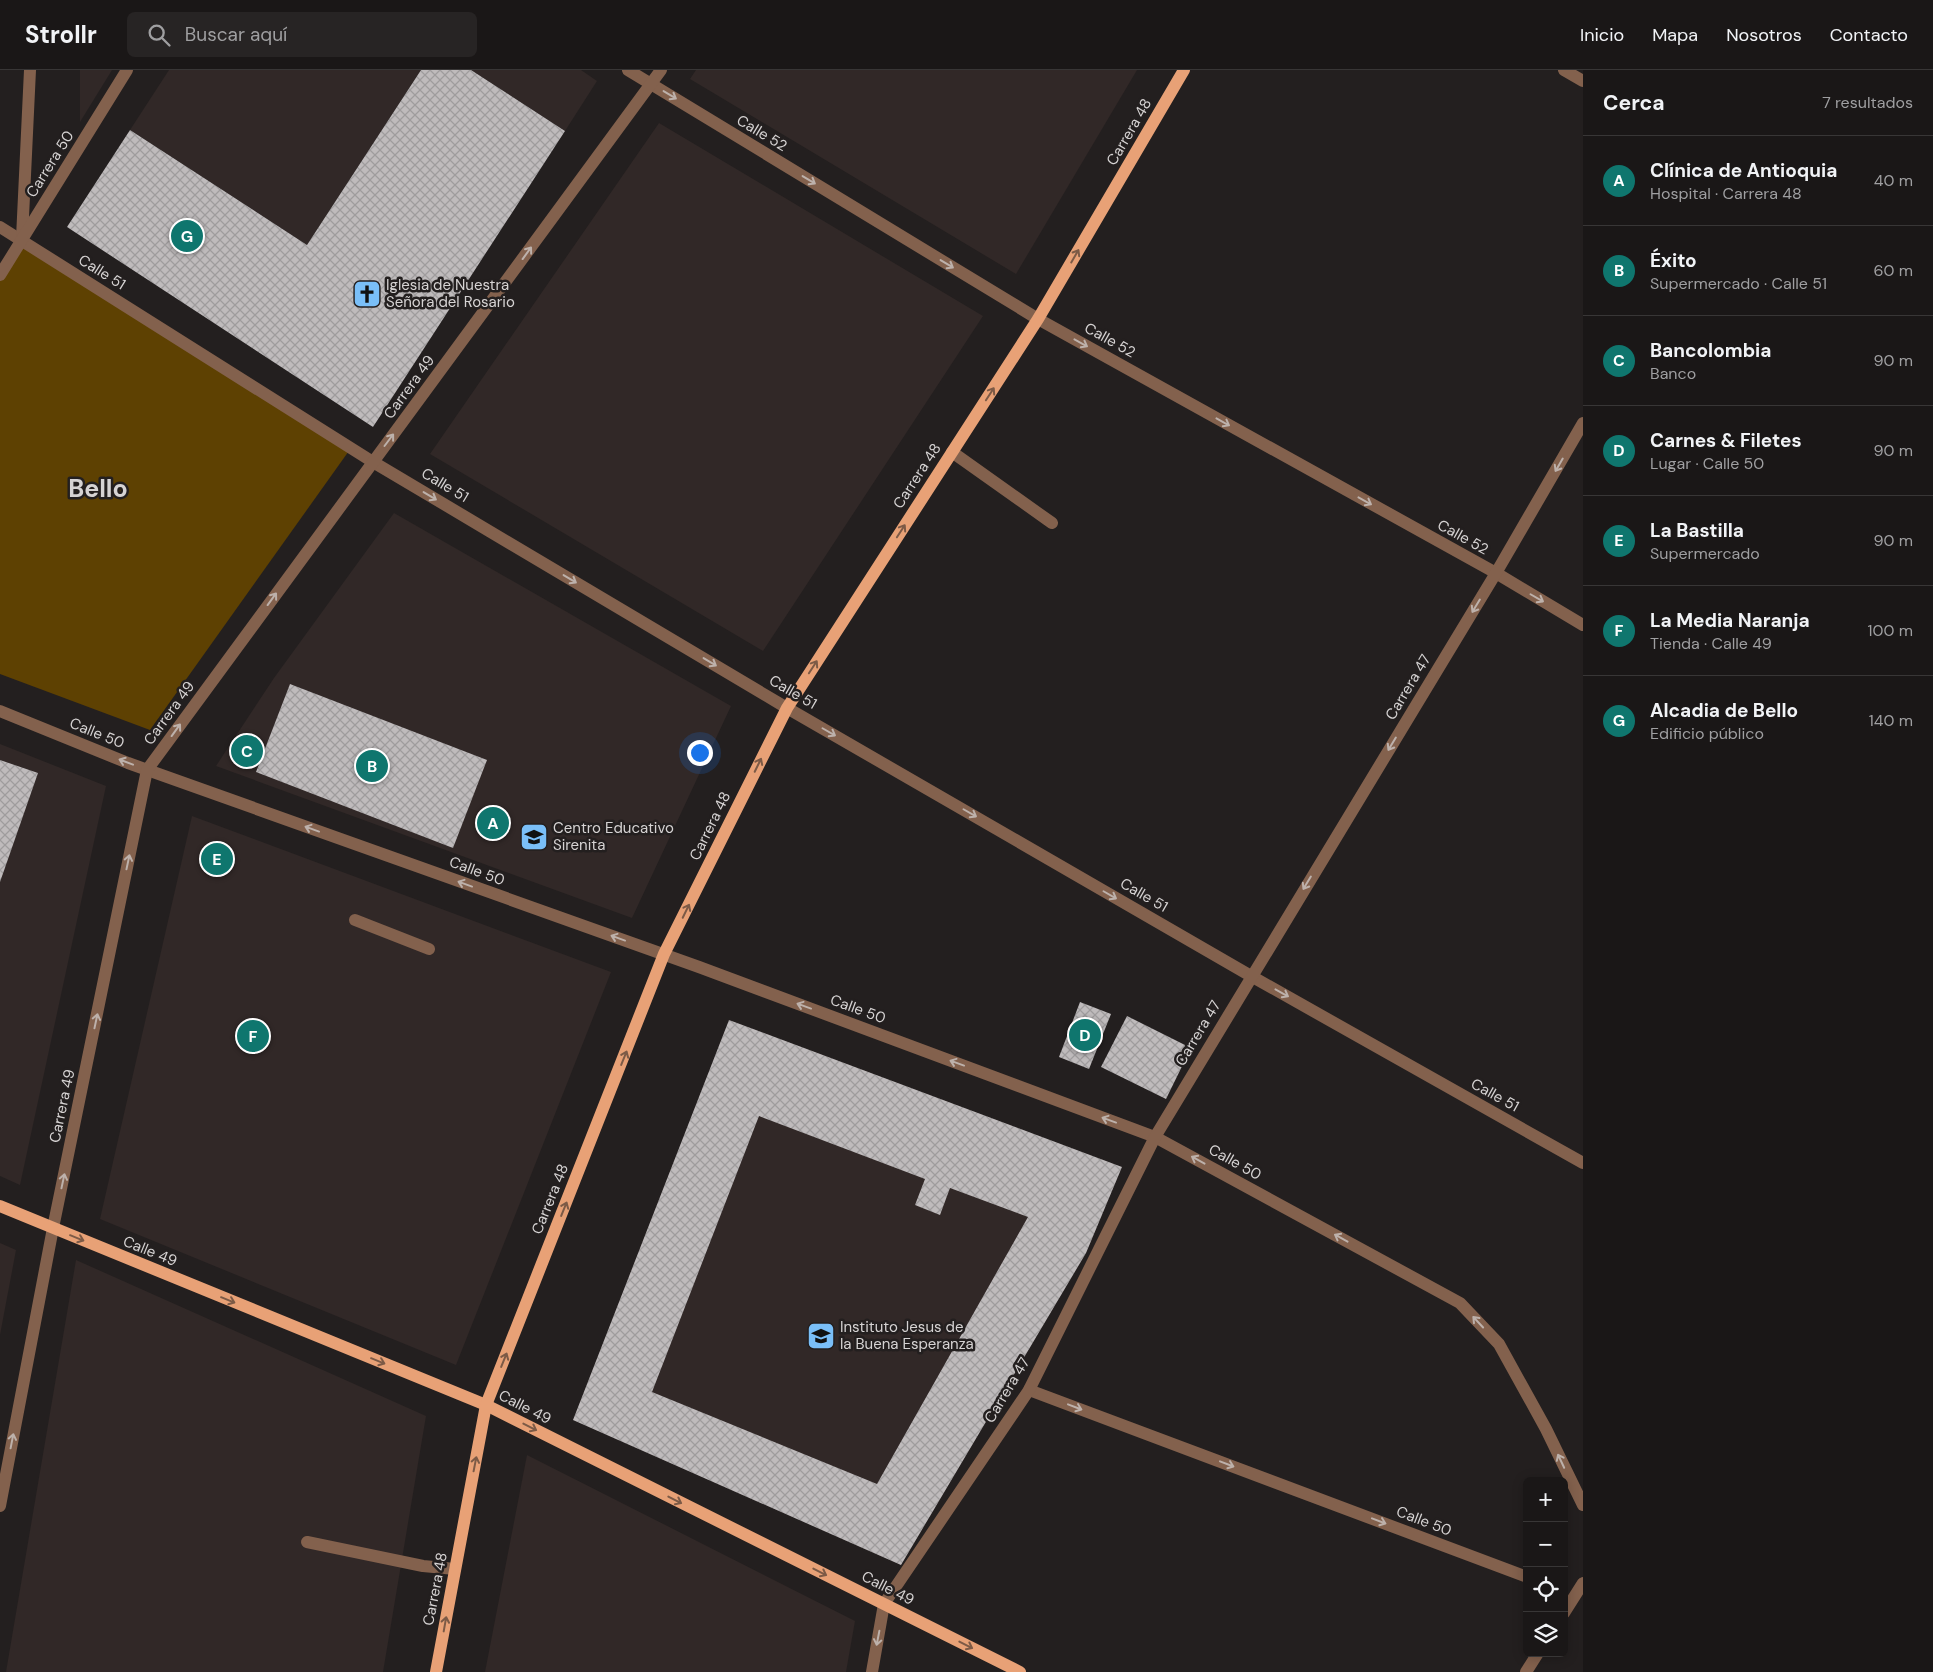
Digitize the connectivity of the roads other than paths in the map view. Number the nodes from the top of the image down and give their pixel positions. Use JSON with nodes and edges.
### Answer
{"nodes":[{"id":1,"x":30,"y":70,"type":"edge"},
{"id":2,"x":127,"y":70,"type":"edge"},
{"id":3,"x":628,"y":70,"type":"edge"},
{"id":4,"x":661,"y":70,"type":"edge"},
{"id":5,"x":1184,"y":70,"type":"edge"},
{"id":6,"x":1564,"y":70,"type":"edge"},
{"id":7,"x":1583,"y":81,"type":"edge"},
{"id":8,"x":651,"y":84,"type":"junction"},
{"id":9,"x":0,"y":227,"type":"edge"},
{"id":10,"x":22,"y":240,"type":"junction"},
{"id":11,"x":0,"y":275,"type":"edge"},
{"id":12,"x":1038,"y":319,"type":"junction"},
{"id":13,"x":1583,"y":423,"type":"edge"},
{"id":14,"x":952,"y":452,"type":"junction"},
{"id":15,"x":373,"y":462,"type":"junction"},
{"id":16,"x":1052,"y":523,"type":"dead end"},
{"id":17,"x":1496,"y":574,"type":"junction"},
{"id":18,"x":1583,"y":625,"type":"edge"},
{"id":19,"x":787,"y":708,"type":"junction"},
{"id":20,"x":0,"y":711,"type":"edge"},
{"id":21,"x":147,"y":770,"type":"junction"},
{"id":22,"x":356,"y":920,"type":"dead end"},
{"id":23,"x":429,"y":949,"type":"dead end"},
{"id":24,"x":664,"y":954,"type":"junction"},
{"id":25,"x":1251,"y":976,"type":"junction"},
{"id":26,"x":1154,"y":1136,"type":"junction"},
{"id":27,"x":1583,"y":1163,"type":"edge"},
{"id":28,"x":0,"y":1206,"type":"edge"},
{"id":29,"x":53,"y":1228,"type":"junction"},
{"id":30,"x":1029,"y":1390,"type":"junction"},
{"id":31,"x":486,"y":1405,"type":"junction"},
{"id":32,"x":1583,"y":1505,"type":"edge"},
{"id":33,"x":0,"y":1506,"type":"edge"},
{"id":34,"x":307,"y":1542,"type":"dead end"},
{"id":35,"x":455,"y":1569,"type":"junction"},
{"id":36,"x":1523,"y":1575,"type":"edge"},
{"id":37,"x":1583,"y":1583,"type":"edge"},
{"id":38,"x":1570,"y":1593,"type":"edge"},
{"id":39,"x":884,"y":1604,"type":"junction"},
{"id":40,"x":1564,"y":1612,"type":"edge"},
{"id":41,"x":1535,"y":1657,"type":"edge"},
{"id":42,"x":436,"y":1672,"type":"edge"},
{"id":43,"x":872,"y":1672,"type":"edge"},
{"id":44,"x":1020,"y":1672,"type":"edge"},
{"id":45,"x":1526,"y":1672,"type":"edge"}],
"edges":[{"from":1,"to":10,"type":"street"},
{"from":2,"to":10,"type":"street","name":"Carrera 50"},
{"from":3,"to":8,"type":"street","name":"Calle 52"},
{"from":4,"to":8,"type":"street","name":"Carrera 49"},
{"from":12,"to":5,"type":"main road","name":"Carrera 48","one_way":true},
{"from":6,"to":7,"type":"street"},
{"from":8,"to":12,"type":"street","name":"Calle 52","one_way":true},
{"from":15,"to":8,"type":"street","name":"Carrera 49","one_way":true},
{"from":9,"to":10,"type":"street","name":"Calle 51"},
{"from":10,"to":11,"type":"street","name":"Carrera 50"},
{"from":10,"to":15,"type":"street","name":"Calle 51"},
{"from":14,"to":12,"type":"main road","name":"Carrera 48","one_way":true},
{"from":12,"to":17,"type":"street","name":"Calle 52","one_way":true},
{"from":13,"to":17,"type":"street","name":"Carrera 47","one_way":true},
{"from":14,"to":16,"type":"street"},
{"from":19,"to":14,"type":"main road","name":"Carrera 48","one_way":true},
{"from":15,"to":19,"type":"street","name":"Calle 51","one_way":true},
{"from":21,"to":15,"type":"street","name":"Carrera 49","one_way":true},
{"from":17,"to":18,"type":"street","name":"Calle 52","one_way":true},
{"from":17,"to":25,"type":"street","name":"Carrera 47","one_way":true},
{"from":24,"to":19,"type":"main road","name":"Carrera 48","one_way":true},
{"from":19,"to":25,"type":"street","name":"Calle 51","one_way":true},
{"from":21,"to":20,"type":"street","name":"Calle 50","one_way":true},
{"from":24,"to":21,"type":"street","name":"Calle 50","one_way":true},
{"from":29,"to":21,"type":"street","name":"Carrera 49","one_way":true},
{"from":22,"to":23,"type":"street"},
{"from":26,"to":24,"type":"street","name":"Calle 50","one_way":true},
{"from":31,"to":24,"type":"main road","name":"Carrera 48","one_way":true},
{"from":25,"to":26,"type":"street","name":"Carrera 47"},
{"from":25,"to":27,"type":"street","name":"Calle 51","one_way":true},
{"from":26,"to":30,"type":"street","name":"Carrera 47"},
{"from":32,"to":26,"type":"street","name":"Calle 50","one_way":true},
{"from":28,"to":29,"type":"main road","name":"Calle 49"},
{"from":29,"to":31,"type":"main road","name":"Calle 49","one_way":true},
{"from":33,"to":29,"type":"street","name":"Carrera 49","one_way":true},
{"from":30,"to":36,"type":"street","name":"Calle 50","one_way":true},
{"from":30,"to":39,"type":"street","name":"Carrera 47"},
{"from":35,"to":31,"type":"main road","name":"Carrera 48","one_way":true},
{"from":31,"to":39,"type":"main road","name":"Calle 49","one_way":true},
{"from":34,"to":35,"type":"street"},
{"from":42,"to":35,"type":"main road","name":"Carrera 48","one_way":true},
{"from":37,"to":38,"type":"street"},
{"from":38,"to":40,"type":"street"},
{"from":39,"to":43,"type":"street","name":"Carrera 47","one_way":true},
{"from":39,"to":44,"type":"main road","name":"Calle 49","one_way":true},
{"from":41,"to":45,"type":"street"}]}
